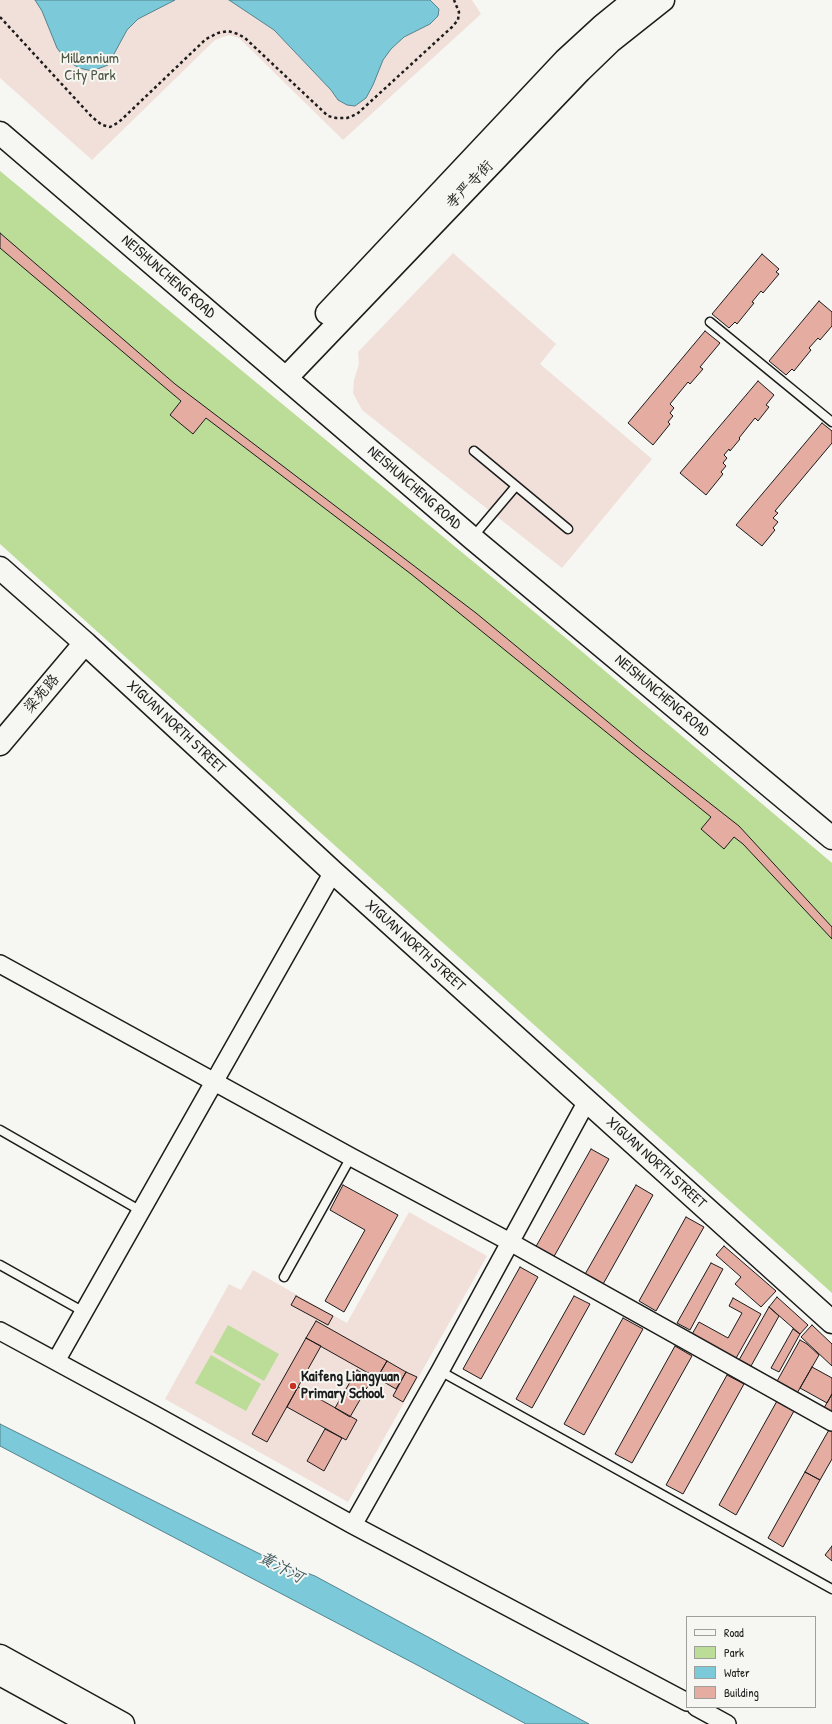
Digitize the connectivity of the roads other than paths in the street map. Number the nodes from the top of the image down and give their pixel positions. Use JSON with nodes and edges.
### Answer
{"nodes":[{"id":1,"x":634,"y":0,"type":"edge"},
{"id":2,"x":663,"y":0,"type":"edge"},
{"id":3,"x":0,"y":132,"type":"edge"},
{"id":4,"x":710,"y":322,"type":"dead end"},
{"id":5,"x":280,"y":373,"type":"junction"},
{"id":6,"x":832,"y":422,"type":"edge"},
{"id":7,"x":474,"y":450,"type":"dead end"},
{"id":8,"x":516,"y":486,"type":"junction"},
{"id":9,"x":568,"y":530,"type":"dead end"},
{"id":10,"x":472,"y":538,"type":"junction"},
{"id":11,"x":0,"y":568,"type":"edge"},
{"id":12,"x":85,"y":643,"type":"junction"},
{"id":13,"x":0,"y":744,"type":"edge"},
{"id":14,"x":832,"y":838,"type":"edge"},
{"id":15,"x":333,"y":872,"type":"junction"},
{"id":16,"x":0,"y":964,"type":"edge"},
{"id":17,"x":214,"y":1082,"type":"junction"},
{"id":18,"x":587,"y":1101,"type":"junction"},
{"id":19,"x":0,"y":1130,"type":"edge"},
{"id":20,"x":352,"y":1158,"type":"junction"},
{"id":21,"x":141,"y":1211,"type":"junction"},
{"id":22,"x":510,"y":1242,"type":"junction"},
{"id":23,"x":0,"y":1265,"type":"edge"},
{"id":24,"x":284,"y":1277,"type":"dead end"},
{"id":25,"x":84,"y":1312,"type":"junction"},
{"id":26,"x":832,"y":1322,"type":"edge"},
{"id":27,"x":0,"y":1331,"type":"edge"},
{"id":28,"x":56,"y":1361,"type":"junction"},
{"id":29,"x":440,"y":1370,"type":"junction"},
{"id":30,"x":832,"y":1422,"type":"edge"},
{"id":31,"x":353,"y":1525,"type":"junction"},
{"id":32,"x":832,"y":1589,"type":"edge"},
{"id":33,"x":0,"y":1656,"type":"edge"},
{"id":34,"x":0,"y":1674,"type":"edge"},
{"id":35,"x":686,"y":1701,"type":"edge"},
{"id":36,"x":698,"y":1708,"type":"edge"},
{"id":37,"x":91,"y":1724,"type":"edge"},
{"id":38,"x":123,"y":1724,"type":"edge"},
{"id":39,"x":727,"y":1724,"type":"edge"}],
"edges":[{"from":1,"to":5,"type":"street","name":"孝严寺街"},
{"from":2,"to":5,"type":"street","name":"孝严寺街"},
{"from":3,"to":5,"type":"street","name":"NEISHUNCHENG ROAD"},
{"from":4,"to":6,"type":"lane"},
{"from":5,"to":10,"type":"street","name":"NEISHUNCHENG ROAD"},
{"from":7,"to":8,"type":"lane"},
{"from":8,"to":9,"type":"lane"},
{"from":8,"to":10,"type":"lane"},
{"from":10,"to":14,"type":"street","name":"NEISHUNCHENG ROAD"},
{"from":11,"to":12,"type":"street","name":"XIGUAN NORTH STREET"},
{"from":12,"to":13,"type":"street","name":"梁苑路"},
{"from":12,"to":15,"type":"street","name":"XIGUAN NORTH STREET"},
{"from":15,"to":17,"type":"street"},
{"from":15,"to":18,"type":"street","name":"XIGUAN NORTH STREET"},
{"from":16,"to":17,"type":"street"},
{"from":17,"to":20,"type":"street"},
{"from":17,"to":21,"type":"street"},
{"from":18,"to":22,"type":"street"},
{"from":18,"to":26,"type":"street","name":"XIGUAN NORTH STREET"},
{"from":19,"to":21,"type":"lane"},
{"from":20,"to":22,"type":"street"},
{"from":20,"to":24,"type":"lane"},
{"from":21,"to":25,"type":"street"},
{"from":22,"to":29,"type":"street"},
{"from":22,"to":30,"type":"street"},
{"from":23,"to":25,"type":"lane"},
{"from":25,"to":28,"type":"street"},
{"from":27,"to":28,"type":"street"},
{"from":28,"to":31,"type":"street"},
{"from":29,"to":31,"type":"street"},
{"from":29,"to":32,"type":"lane"},
{"from":31,"to":35,"type":"street"},
{"from":33,"to":38,"type":"street"},
{"from":34,"to":37,"type":"street"},
{"from":36,"to":39,"type":"street"}]}
